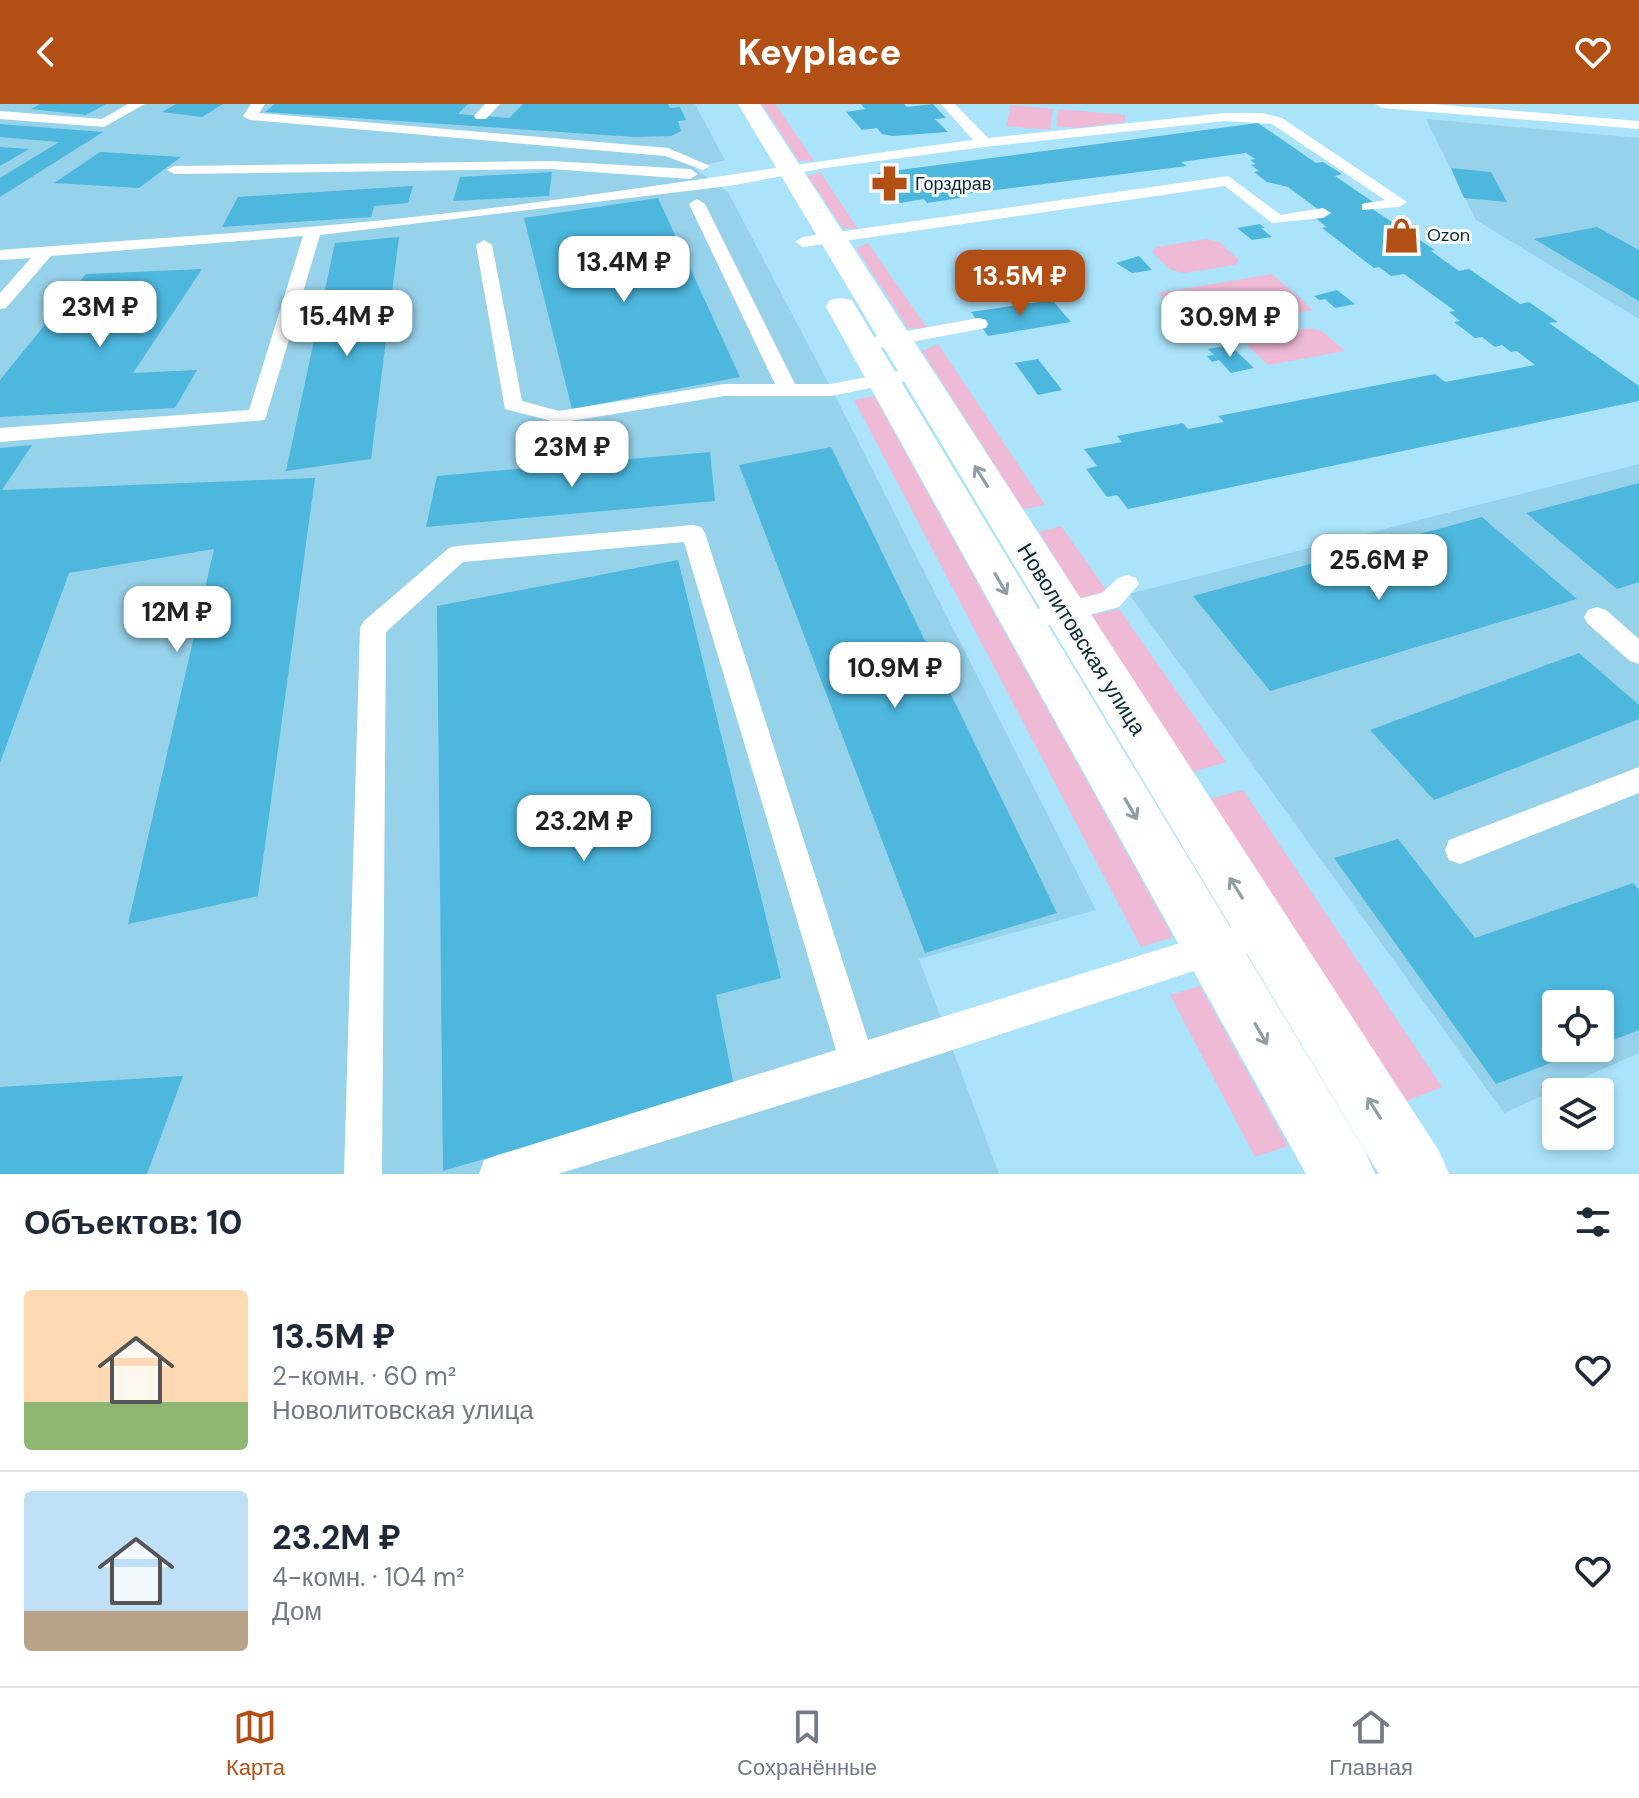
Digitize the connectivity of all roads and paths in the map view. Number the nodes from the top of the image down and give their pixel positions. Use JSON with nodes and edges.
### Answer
{"nodes":[{"id":1,"x":18,"y":104,"type":"edge"},
{"id":2,"x":138,"y":104,"type":"edge"},
{"id":3,"x":258,"y":104,"type":"edge"},
{"id":4,"x":493,"y":104,"type":"edge"},
{"id":5,"x":724,"y":104,"type":"edge"},
{"id":6,"x":749,"y":104,"type":"edge"},
{"id":7,"x":948,"y":104,"type":"edge"},
{"id":8,"x":1382,"y":104,"type":"edge"},
{"id":9,"x":0,"y":115,"type":"edge"},
{"id":10,"x":472,"y":125,"type":"junction"},
{"id":11,"x":1639,"y":125,"type":"edge"},
{"id":12,"x":984,"y":143,"type":"junction"},
{"id":13,"x":174,"y":170,"type":"dead end"},
{"id":14,"x":761,"y":175,"type":"junction"},
{"id":15,"x":697,"y":204,"type":"dead end"},
{"id":16,"x":1368,"y":207,"type":"dead end"},
{"id":17,"x":1323,"y":213,"type":"dead end"},
{"id":18,"x":313,"y":231,"type":"junction"},
{"id":19,"x":818,"y":240,"type":"junction"},
{"id":20,"x":484,"y":245,"type":"dead end"},
{"id":21,"x":46,"y":251,"type":"junction"},
{"id":22,"x":0,"y":255,"type":"edge"},
{"id":23,"x":0,"y":304,"type":"edge"},
{"id":24,"x":979,"y":324,"type":"dead end"},
{"id":25,"x":890,"y":359,"type":"junction"},
{"id":26,"x":788,"y":390,"type":"junction"},
{"id":27,"x":0,"y":435,"type":"edge"},
{"id":28,"x":992,"y":529,"type":"junction"},
{"id":29,"x":1127,"y":584,"type":"dead end"},
{"id":30,"x":1065,"y":612,"type":"junction"},
{"id":31,"x":1597,"y":617,"type":"dead end"},
{"id":32,"x":1023,"y":622,"type":"junction"},
{"id":33,"x":1639,"y":654,"type":"edge"},
{"id":34,"x":1639,"y":780,"type":"edge"},
{"id":35,"x":1460,"y":850,"type":"dead end"},
{"id":36,"x":1264,"y":933,"type":"junction"},
{"id":37,"x":1213,"y":950,"type":"junction"},
{"id":38,"x":858,"y":1063,"type":"junction"},
{"id":39,"x":363,"y":1174,"type":"edge"},
{"id":40,"x":498,"y":1174,"type":"edge"},
{"id":41,"x":1342,"y":1174,"type":"edge"},
{"id":42,"x":1416,"y":1174,"type":"edge"}],
"edges":[{"from":1,"to":9,"type":"lane"},
{"from":2,"to":9,"type":"lane"},
{"from":3,"to":10,"type":"lane"},
{"from":4,"to":10,"type":"lane"},
{"from":5,"to":14,"type":"street","name":"Новолитовская улица"},
{"from":6,"to":14,"type":"street","name":"Новолитовская улица"},
{"from":7,"to":12,"type":"lane"},
{"from":8,"to":11,"type":"lane"},
{"from":10,"to":14,"type":"lane"},
{"from":12,"to":14,"type":"lane"},
{"from":12,"to":16,"type":"lane"},
{"from":13,"to":14,"type":"lane"},
{"from":14,"to":18,"type":"lane"},
{"from":14,"to":19,"type":"street","name":"Новолитовская улица"},
{"from":15,"to":26,"type":"lane"},
{"from":17,"to":19,"type":"lane"},
{"from":18,"to":21,"type":"lane"},
{"from":18,"to":27,"type":"lane"},
{"from":19,"to":25,"type":"street","name":"Новолитовская улица"},
{"from":20,"to":26,"type":"lane"},
{"from":21,"to":22,"type":"lane"},
{"from":21,"to":23,"type":"lane"},
{"from":24,"to":25,"type":"lane"},
{"from":25,"to":26,"type":"lane"},
{"from":25,"to":28,"type":"street","name":"Новолитовская улица"},
{"from":28,"to":30,"type":"street","name":"Новолитовская улица"},
{"from":28,"to":32,"type":"street","name":"Новолитовская улица","one_way":true},
{"from":29,"to":30,"type":"lane"},
{"from":30,"to":32,"type":"lane"},
{"from":36,"to":30,"type":"street","name":"Новолитовская улица","one_way":true},
{"from":31,"to":33,"type":"lane"},
{"from":32,"to":37,"type":"street","name":"Новолитовская улица","one_way":true},
{"from":34,"to":35,"type":"lane"},
{"from":36,"to":37,"type":"lane"},
{"from":42,"to":36,"type":"street","name":"Новолитовская улица","one_way":true},
{"from":37,"to":38,"type":"lane"},
{"from":37,"to":41,"type":"street","name":"Новолитовская улица","one_way":true},
{"from":38,"to":39,"type":"lane"},
{"from":38,"to":40,"type":"lane"}]}
